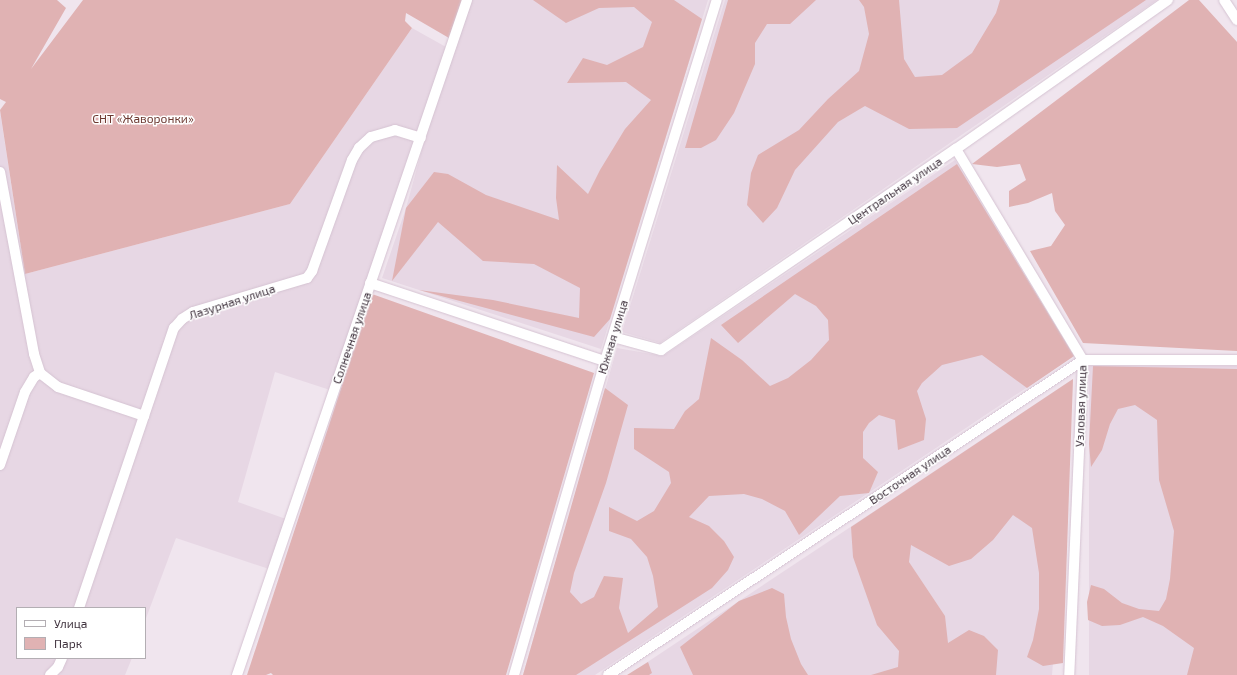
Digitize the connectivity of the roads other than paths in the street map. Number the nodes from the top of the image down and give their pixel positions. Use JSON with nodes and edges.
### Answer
{"nodes":[{"id":1,"x":467,"y":0,"type":"edge"},
{"id":2,"x":717,"y":0,"type":"edge"},
{"id":3,"x":1168,"y":0,"type":"edge"},
{"id":4,"x":1224,"y":0,"type":"edge"},
{"id":5,"x":1237,"y":20,"type":"edge"},
{"id":6,"x":421,"y":138,"type":"junction"},
{"id":7,"x":956,"y":149,"type":"junction"},
{"id":8,"x":0,"y":172,"type":"edge"},
{"id":9,"x":370,"y":283,"type":"junction"},
{"id":10,"x":613,"y":337,"type":"junction"},
{"id":11,"x":605,"y":360,"type":"junction"},
{"id":12,"x":1083,"y":360,"type":"junction"},
{"id":13,"x":1237,"y":360,"type":"edge"},
{"id":14,"x":40,"y":373,"type":"junction"},
{"id":15,"x":144,"y":416,"type":"junction"},
{"id":16,"x":0,"y":465,"type":"edge"},
{"id":17,"x":79,"y":607,"type":"edge"},
{"id":18,"x":62,"y":659,"type":"edge"},
{"id":19,"x":50,"y":675,"type":"edge"},
{"id":20,"x":237,"y":675,"type":"edge"},
{"id":21,"x":514,"y":675,"type":"edge"},
{"id":22,"x":608,"y":675,"type":"edge"},
{"id":23,"x":1069,"y":675,"type":"edge"}],
"edges":[{"from":1,"to":6,"type":"street","name":"Солнечная улица"},
{"from":2,"to":10,"type":"street","name":"Южная улица"},
{"from":3,"to":7,"type":"street","name":"Центральная улица"},
{"from":4,"to":5,"type":"street"},
{"from":6,"to":9,"type":"street","name":"Солнечная улица"},
{"from":6,"to":15,"type":"street","name":"Лазурная улица"},
{"from":7,"to":10,"type":"street","name":"Центральная улица"},
{"from":7,"to":12,"type":"street","name":"Узловая улица"},
{"from":8,"to":14,"type":"street"},
{"from":9,"to":11,"type":"street"},
{"from":9,"to":20,"type":"street","name":"Солнечная улица"},
{"from":10,"to":11,"type":"street","name":"Южная улица"},
{"from":11,"to":21,"type":"street","name":"Южная улица"},
{"from":12,"to":13,"type":"street"},
{"from":12,"to":22,"type":"street","name":"Восточная улица"},
{"from":12,"to":23,"type":"street","name":"Узловая улица"},
{"from":14,"to":15,"type":"street"},
{"from":14,"to":16,"type":"street"},
{"from":15,"to":17,"type":"street","name":"Лазурная улица"},
{"from":18,"to":19,"type":"street"}]}
